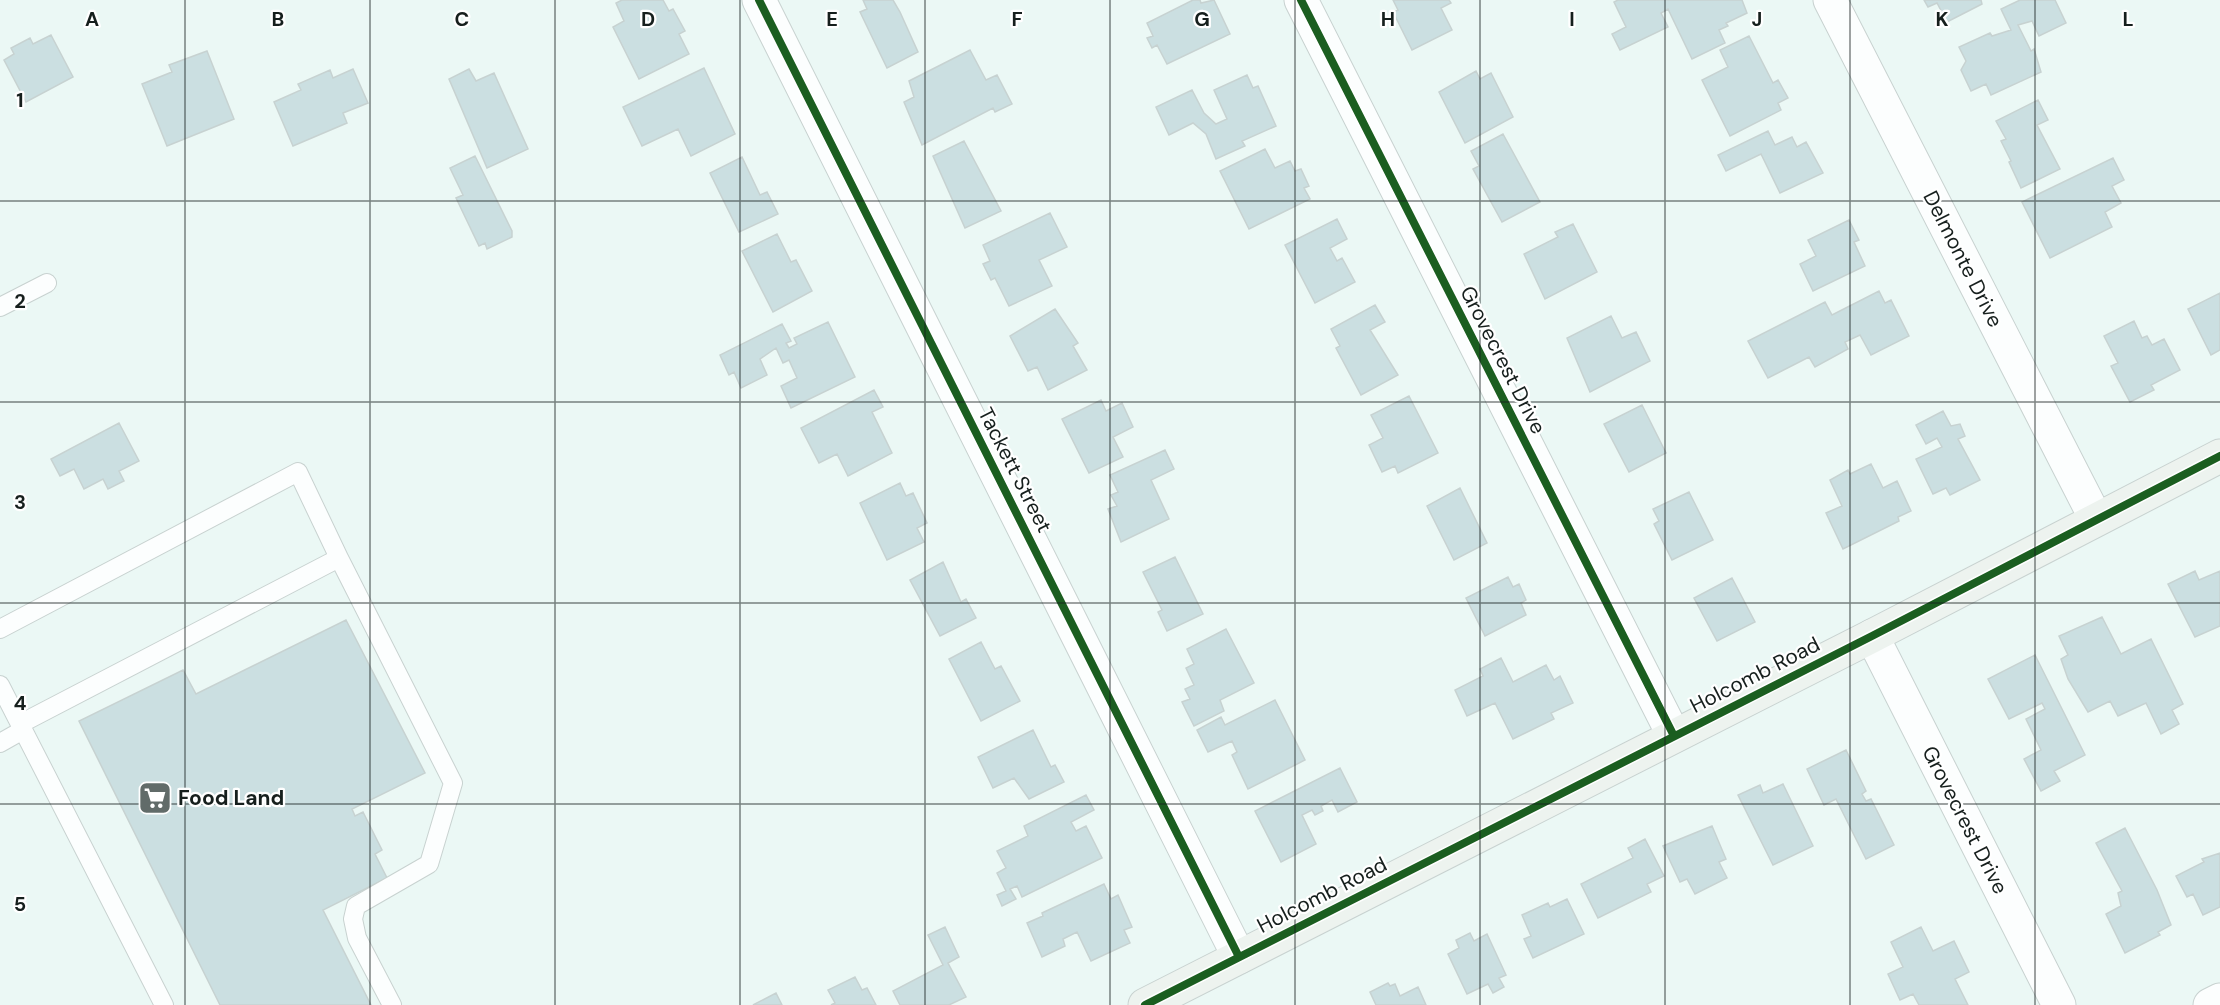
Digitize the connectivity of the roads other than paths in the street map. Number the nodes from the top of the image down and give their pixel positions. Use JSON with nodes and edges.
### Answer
{"nodes":[{"id":1,"x":759,"y":0,"type":"edge"},
{"id":2,"x":1300,"y":0,"type":"edge"},
{"id":3,"x":1830,"y":0,"type":"edge"},
{"id":4,"x":47,"y":283,"type":"dead end"},
{"id":5,"x":0,"y":307,"type":"edge"},
{"id":6,"x":2220,"y":456,"type":"edge"},
{"id":7,"x":2096,"y":519,"type":"junction"},
{"id":8,"x":339,"y":558,"type":"junction"},
{"id":9,"x":0,"y":629,"type":"edge"},
{"id":10,"x":1872,"y":636,"type":"junction"},
{"id":11,"x":0,"y":685,"type":"edge"},
{"id":12,"x":22,"y":727,"type":"junction"},
{"id":13,"x":1674,"y":736,"type":"junction"},
{"id":14,"x":0,"y":743,"type":"edge"},
{"id":15,"x":1239,"y":957,"type":"junction"},
{"id":16,"x":2220,"y":1000,"type":"edge"},
{"id":17,"x":164,"y":1005,"type":"edge"},
{"id":18,"x":392,"y":1005,"type":"edge"},
{"id":19,"x":1145,"y":1005,"type":"edge"},
{"id":20,"x":2059,"y":1005,"type":"edge"},
{"id":21,"x":2210,"y":1005,"type":"edge"}],
"edges":[{"from":1,"to":15,"type":"street","name":"Tackett Street"},
{"from":2,"to":13,"type":"street","name":"Grovecrest Drive"},
{"from":3,"to":7,"type":"street","name":"Delmonte Drive"},
{"from":4,"to":5,"type":"lane"},
{"from":6,"to":7,"type":"street","name":"Holcomb Road"},
{"from":7,"to":10,"type":"street","name":"Holcomb Road"},
{"from":8,"to":9,"type":"lane"},
{"from":8,"to":12,"type":"lane"},
{"from":8,"to":18,"type":"lane"},
{"from":10,"to":13,"type":"street","name":"Holcomb Road"},
{"from":10,"to":20,"type":"street","name":"Grovecrest Drive"},
{"from":11,"to":12,"type":"lane"},
{"from":12,"to":14,"type":"lane"},
{"from":12,"to":17,"type":"lane"},
{"from":13,"to":15,"type":"street","name":"Holcomb Road"},
{"from":15,"to":19,"type":"street","name":"Holcomb Road"},
{"from":16,"to":21,"type":"street"}]}
